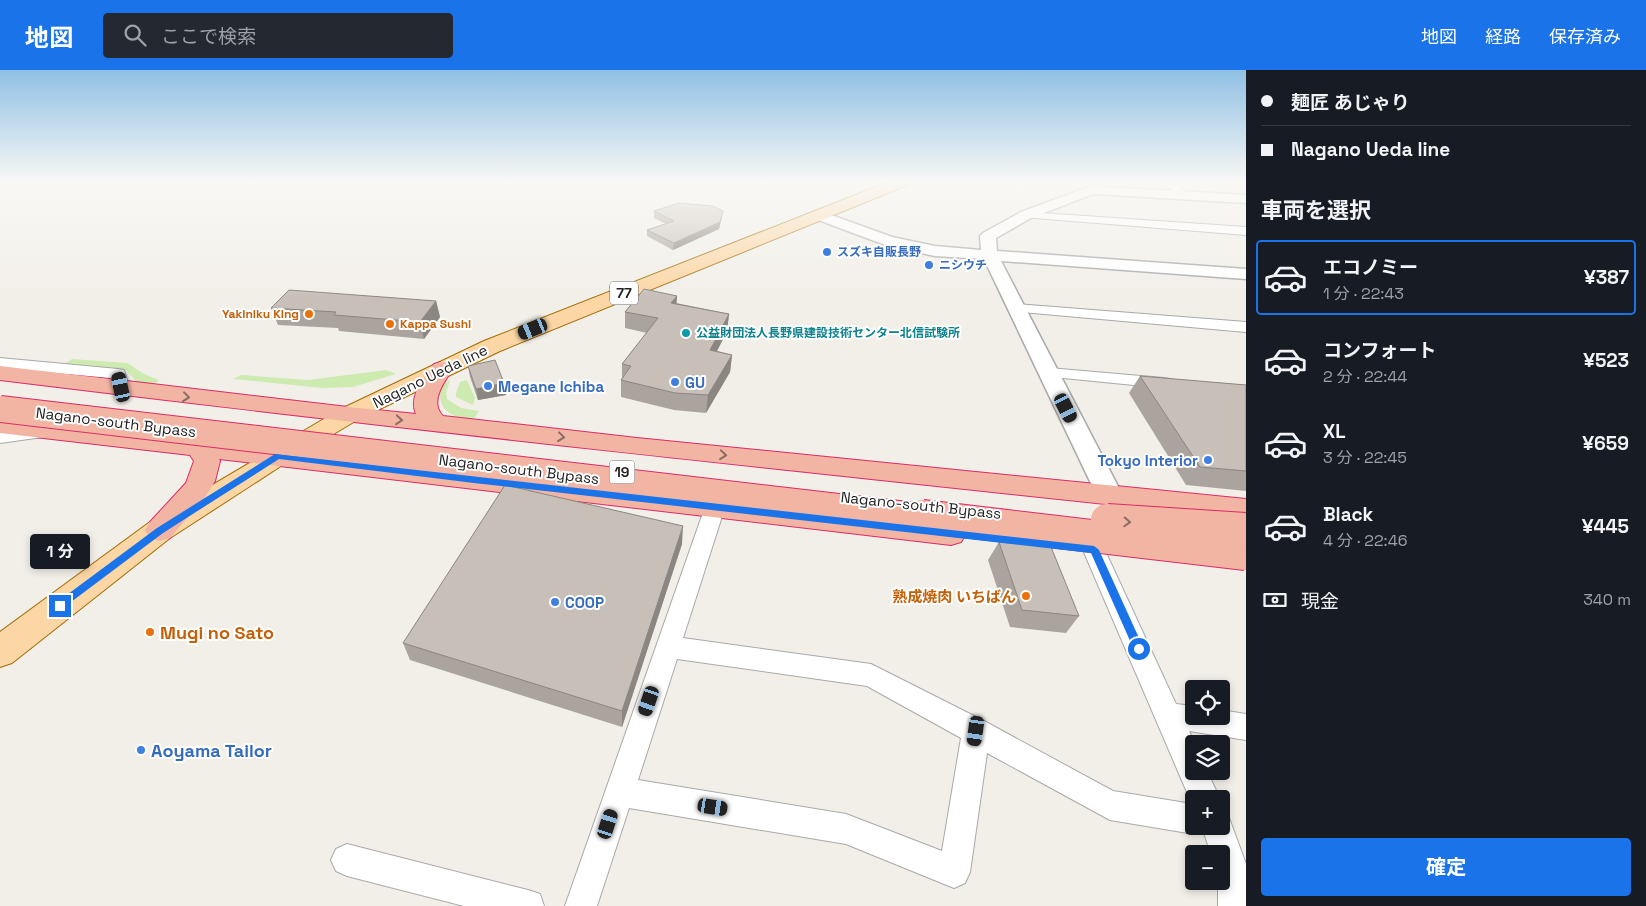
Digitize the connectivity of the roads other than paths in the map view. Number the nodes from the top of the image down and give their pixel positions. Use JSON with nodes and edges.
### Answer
{"nodes":[{"id":1,"x":806,"y":220,"type":"edge"},
{"id":2,"x":831,"y":220,"type":"edge"},
{"id":3,"x":1017,"y":220,"type":"edge"},
{"id":4,"x":1095,"y":220,"type":"edge"},
{"id":5,"x":1246,"y":231,"type":"edge"},
{"id":6,"x":989,"y":254,"type":"junction"},
{"id":7,"x":1246,"y":274,"type":"edge"},
{"id":8,"x":1016,"y":308,"type":"junction"},
{"id":9,"x":1246,"y":327,"type":"edge"},
{"id":10,"x":0,"y":364,"type":"edge"},
{"id":11,"x":442,"y":369,"type":"junction"},
{"id":12,"x":0,"y":373,"type":"edge"},
{"id":13,"x":1049,"y":373,"type":"junction"},
{"id":14,"x":1177,"y":384,"type":"edge"},
{"id":15,"x":121,"y":387,"type":"junction"},
{"id":16,"x":154,"y":392,"type":"junction"},
{"id":17,"x":0,"y":402,"type":"edge"},
{"id":18,"x":0,"y":408,"type":"edge"},
{"id":19,"x":348,"y":415,"type":"junction"},
{"id":20,"x":437,"y":424,"type":"junction"},
{"id":21,"x":0,"y":425,"type":"edge"},
{"id":22,"x":48,"y":431,"type":"junction"},
{"id":23,"x":87,"y":435,"type":"junction"},
{"id":24,"x":0,"y":437,"type":"edge"},
{"id":25,"x":198,"y":447,"type":"junction"},
{"id":26,"x":278,"y":456,"type":"junction"},
{"id":27,"x":1109,"y":494,"type":"junction"},
{"id":28,"x":715,"y":507,"type":"junction"},
{"id":29,"x":1246,"y":509,"type":"edge"},
{"id":30,"x":1246,"y":529,"type":"edge"},
{"id":31,"x":160,"y":530,"type":"junction"},
{"id":32,"x":1094,"y":550,"type":"junction"},
{"id":33,"x":1246,"y":554,"type":"edge"},
{"id":34,"x":1246,"y":567,"type":"edge"},
{"id":35,"x":668,"y":647,"type":"junction"},
{"id":36,"x":0,"y":652,"type":"edge"},
{"id":37,"x":1168,"y":715,"type":"junction"},
{"id":38,"x":1246,"y":727,"type":"edge"},
{"id":39,"x":976,"y":731,"type":"junction"},
{"id":40,"x":1201,"y":790,"type":"edge"},
{"id":41,"x":618,"y":792,"type":"junction"},
{"id":42,"x":1185,"y":818,"type":"edge"},
{"id":43,"x":1220,"y":835,"type":"edge"},
{"id":44,"x":348,"y":860,"type":"dead end"},
{"id":45,"x":528,"y":906,"type":"edge"},
{"id":46,"x":581,"y":906,"type":"edge"},
{"id":47,"x":1234,"y":906,"type":"edge"}],
"edges":[{"from":1,"to":11,"type":"main road","name":"Nagano Ueda line","number":"77"},
{"from":2,"to":6,"type":"street"},
{"from":3,"to":6,"type":"street"},
{"from":4,"to":5,"type":"street"},
{"from":6,"to":7,"type":"street"},
{"from":6,"to":8,"type":"street"},
{"from":8,"to":9,"type":"street"},
{"from":8,"to":13,"type":"street"},
{"from":10,"to":15,"type":"street"},
{"from":11,"to":19,"type":"main road","name":"Nagano Ueda line","number":"77"},
{"from":11,"to":20,"type":"highway"},
{"from":12,"to":15,"type":"highway","number":"19"},
{"from":13,"to":14,"type":"street"},
{"from":13,"to":27,"type":"street"},
{"from":15,"to":16,"type":"highway","number":"19"},
{"from":16,"to":19,"type":"highway","number":"19","one_way":true},
{"from":16,"to":23,"type":"highway"},
{"from":17,"to":30,"type":"highway","name":"Nagano-south Bypass","number":"19","one_way":true,"bridge":true},
{"from":18,"to":33,"type":"highway","name":"Nagano-south Bypass","number":"19","bridge":true},
{"from":19,"to":20,"type":"highway","number":"19","one_way":true},
{"from":19,"to":26,"type":"main road","name":"Nagano Ueda line","number":"77"},
{"from":20,"to":27,"type":"highway","number":"19","one_way":true},
{"from":21,"to":22,"type":"highway","number":"19"},
{"from":22,"to":23,"type":"highway","number":"19"},
{"from":22,"to":24,"type":"street"},
{"from":23,"to":25,"type":"highway","number":"19"},
{"from":25,"to":26,"type":"highway","number":"19"},
{"from":25,"to":31,"type":"highway"},
{"from":26,"to":28,"type":"highway","number":"19"},
{"from":26,"to":31,"type":"main road","name":"Nagano Ueda line","number":"77"},
{"from":27,"to":29,"type":"highway","number":"19"},
{"from":28,"to":32,"type":"highway","number":"19"},
{"from":28,"to":35,"type":"street"},
{"from":31,"to":36,"type":"main road","name":"Nagano Ueda line","number":"77"},
{"from":32,"to":34,"type":"highway","number":"19"},
{"from":32,"to":37,"type":"street"},
{"from":35,"to":39,"type":"street"},
{"from":35,"to":41,"type":"street"},
{"from":37,"to":38,"type":"street"},
{"from":37,"to":40,"type":"street"},
{"from":39,"to":41,"type":"street"},
{"from":39,"to":42,"type":"street"},
{"from":41,"to":46,"type":"street"},
{"from":43,"to":47,"type":"street"},
{"from":44,"to":45,"type":"street"}]}
